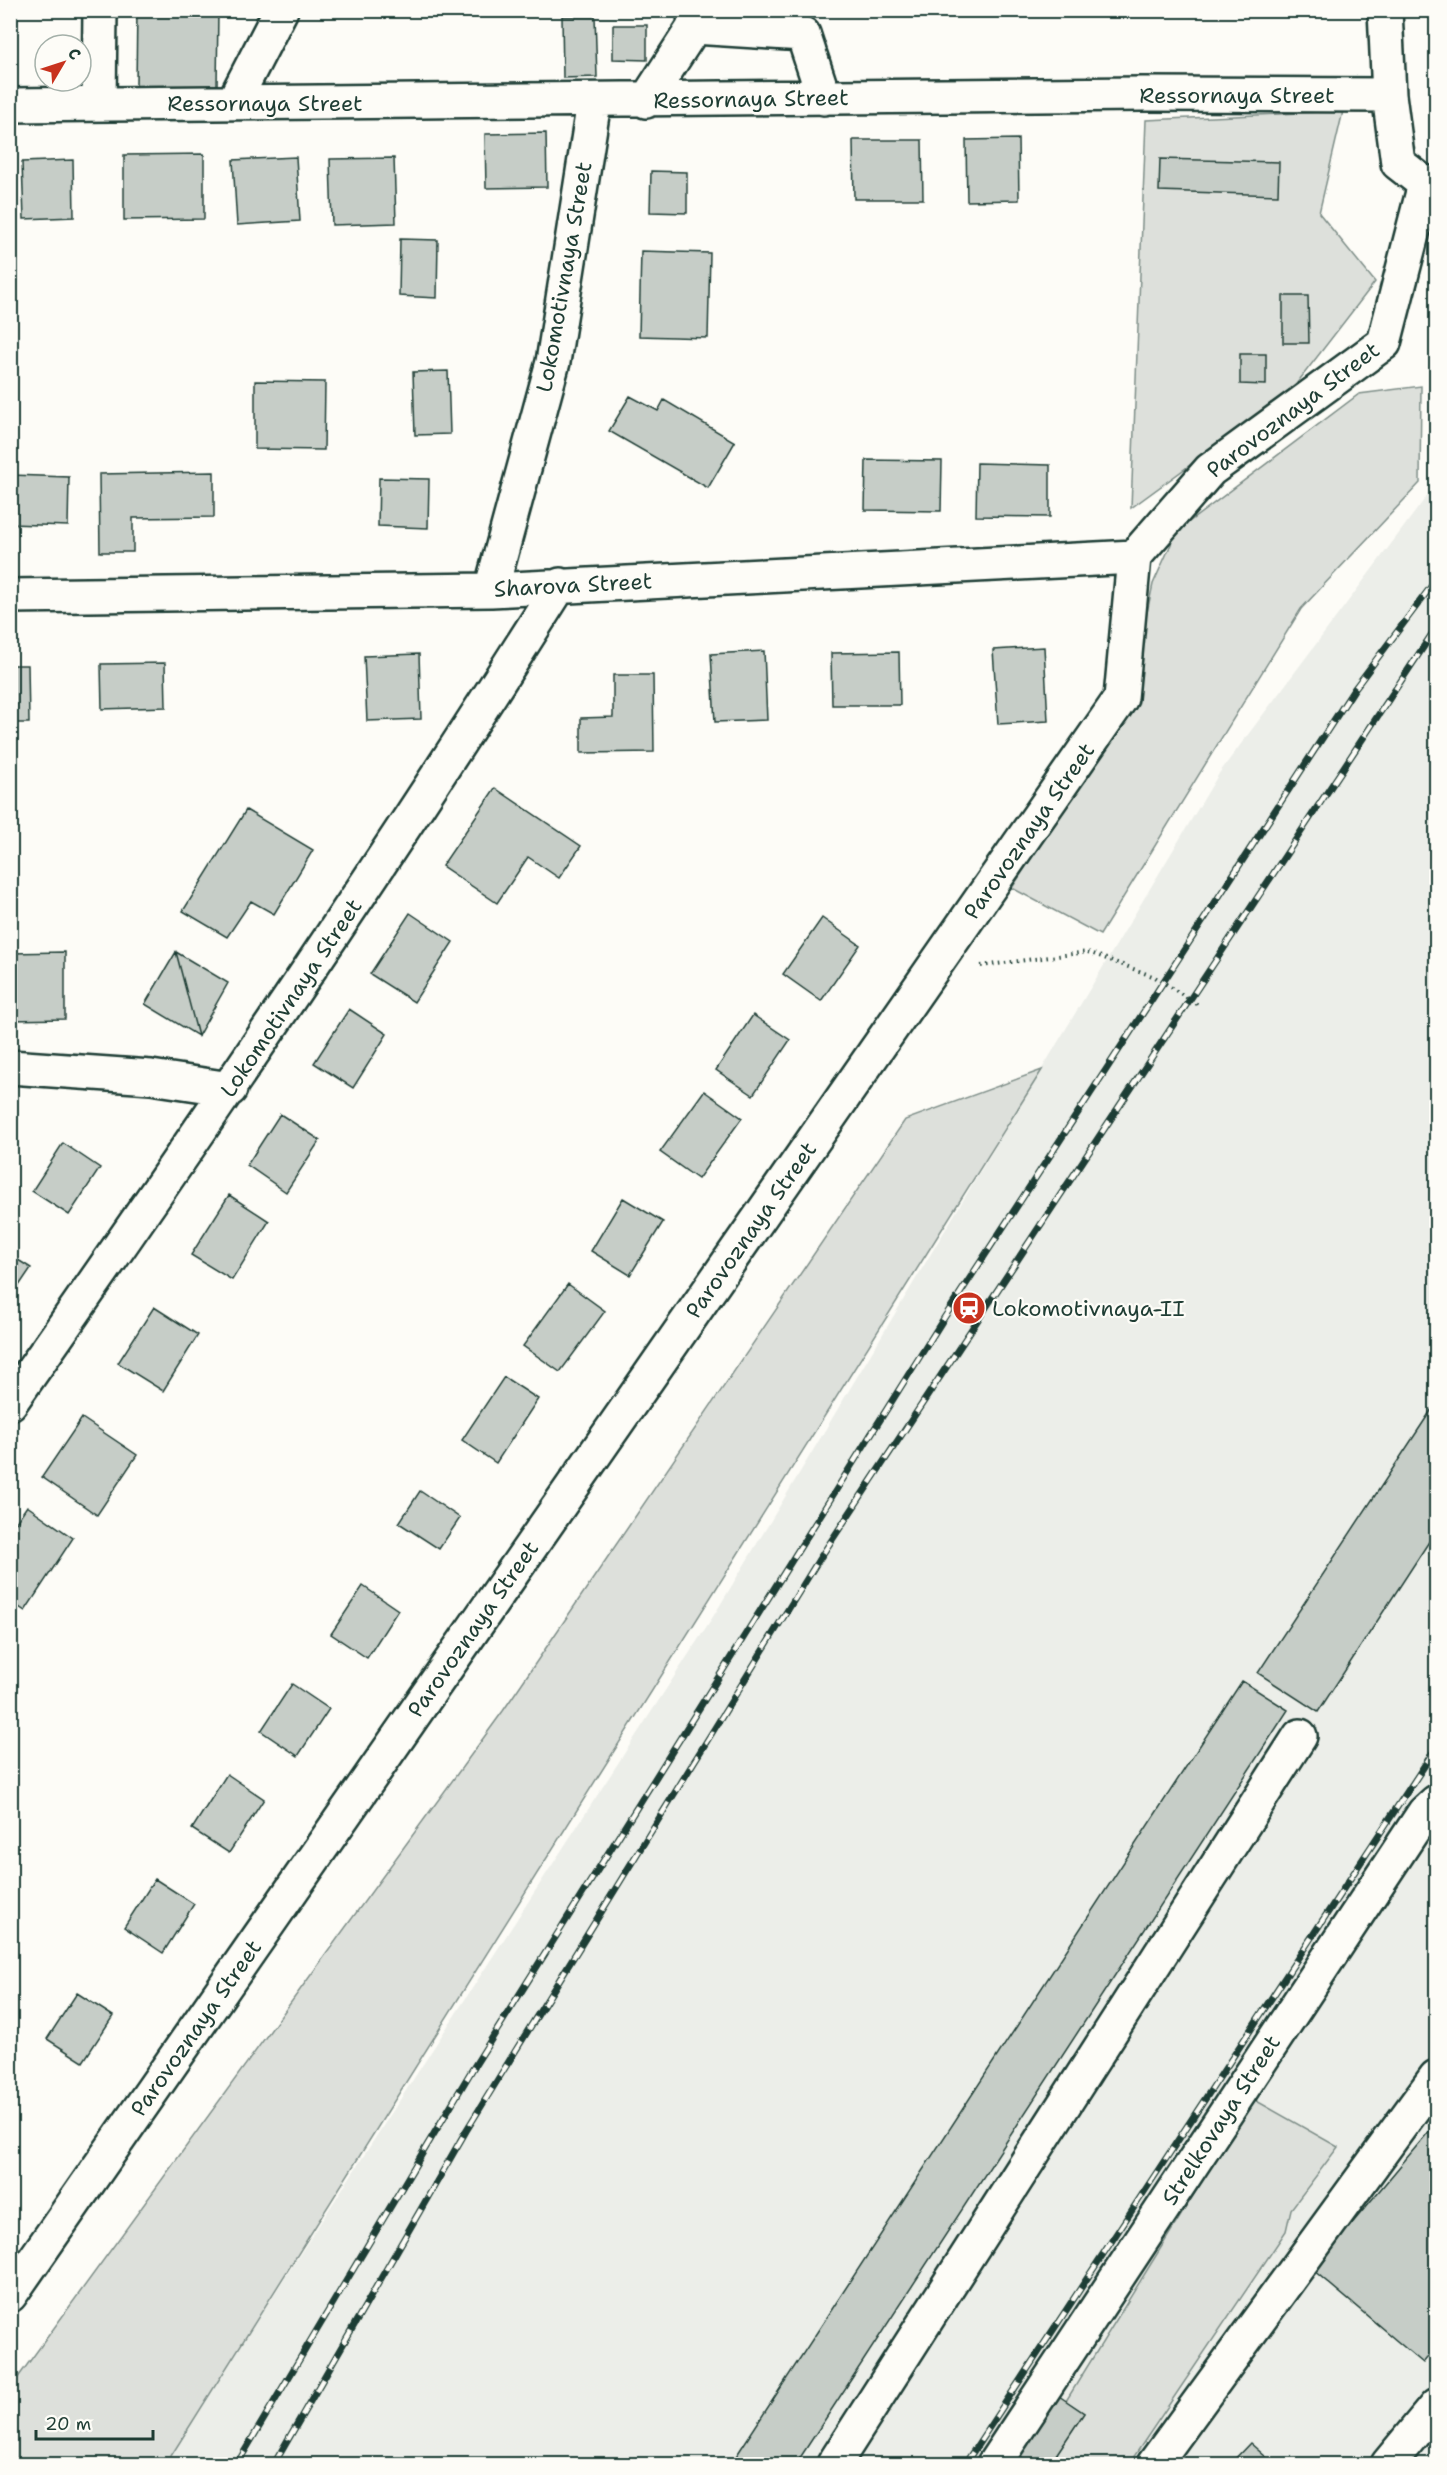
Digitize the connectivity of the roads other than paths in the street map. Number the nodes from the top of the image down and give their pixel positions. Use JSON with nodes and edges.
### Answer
{"nodes":[{"id":1,"x":100,"y":10,"type":"edge"},
{"id":2,"x":281,"y":10,"type":"edge"},
{"id":3,"x":1385,"y":10,"type":"edge"},
{"id":4,"x":694,"y":19,"type":"edge"},
{"id":5,"x":1389,"y":95,"type":"junction"},
{"id":6,"x":824,"y":98,"type":"junction"},
{"id":7,"x":646,"y":100,"type":"junction"},
{"id":8,"x":594,"y":102,"type":"junction"},
{"id":9,"x":233,"y":103,"type":"junction"},
{"id":10,"x":99,"y":104,"type":"junction"},
{"id":11,"x":10,"y":105,"type":"edge"},
{"id":12,"x":1431,"y":183,"type":"edge"},
{"id":13,"x":1134,"y":557,"type":"junction"},
{"id":14,"x":560,"y":585,"type":"junction"},
{"id":15,"x":491,"y":590,"type":"junction"},
{"id":16,"x":10,"y":596,"type":"edge"},
{"id":17,"x":10,"y":1067,"type":"edge"},
{"id":18,"x":230,"y":1089,"type":"junction"},
{"id":19,"x":10,"y":1403,"type":"edge"},
{"id":20,"x":1300,"y":1736,"type":"dead end"},
{"id":21,"x":1437,"y":1802,"type":"edge"},
{"id":22,"x":1437,"y":2077,"type":"edge"},
{"id":23,"x":10,"y":2295,"type":"edge"},
{"id":24,"x":1437,"y":2406,"type":"edge"},
{"id":25,"x":1001,"y":2453,"type":"edge"},
{"id":26,"x":834,"y":2464,"type":"edge"},
{"id":27,"x":1154,"y":2464,"type":"edge"},
{"id":28,"x":1388,"y":2464,"type":"edge"}],
"edges":[{"from":1,"to":10,"type":"street"},
{"from":2,"to":9,"type":"street"},
{"from":3,"to":5,"type":"street"},
{"from":4,"to":6,"type":"street"},
{"from":4,"to":7,"type":"street"},
{"from":5,"to":6,"type":"street","name":"Ressornaya Street"},
{"from":5,"to":12,"type":"street"},
{"from":6,"to":7,"type":"street","name":"Ressornaya Street"},
{"from":7,"to":8,"type":"street","name":"Ressornaya Street"},
{"from":8,"to":9,"type":"street","name":"Ressornaya Street"},
{"from":8,"to":15,"type":"street","name":"Lokomotivnaya Street"},
{"from":9,"to":10,"type":"street","name":"Ressornaya Street"},
{"from":10,"to":11,"type":"street","name":"Ressornaya Street"},
{"from":12,"to":13,"type":"street","name":"Parovoznaya Street"},
{"from":13,"to":14,"type":"street","name":"Sharova Street"},
{"from":13,"to":23,"type":"street","name":"Parovoznaya Street"},
{"from":14,"to":15,"type":"street","name":"Sharova Street"},
{"from":14,"to":18,"type":"street","name":"Lokomotivnaya Street"},
{"from":15,"to":16,"type":"street","name":"Sharova Street"},
{"from":17,"to":18,"type":"street"},
{"from":18,"to":19,"type":"street","name":"Lokomotivnaya Street"},
{"from":20,"to":26,"type":"street"},
{"from":21,"to":25,"type":"street","name":"Strelkovaya Street"},
{"from":22,"to":27,"type":"street"},
{"from":24,"to":28,"type":"street"}]}
